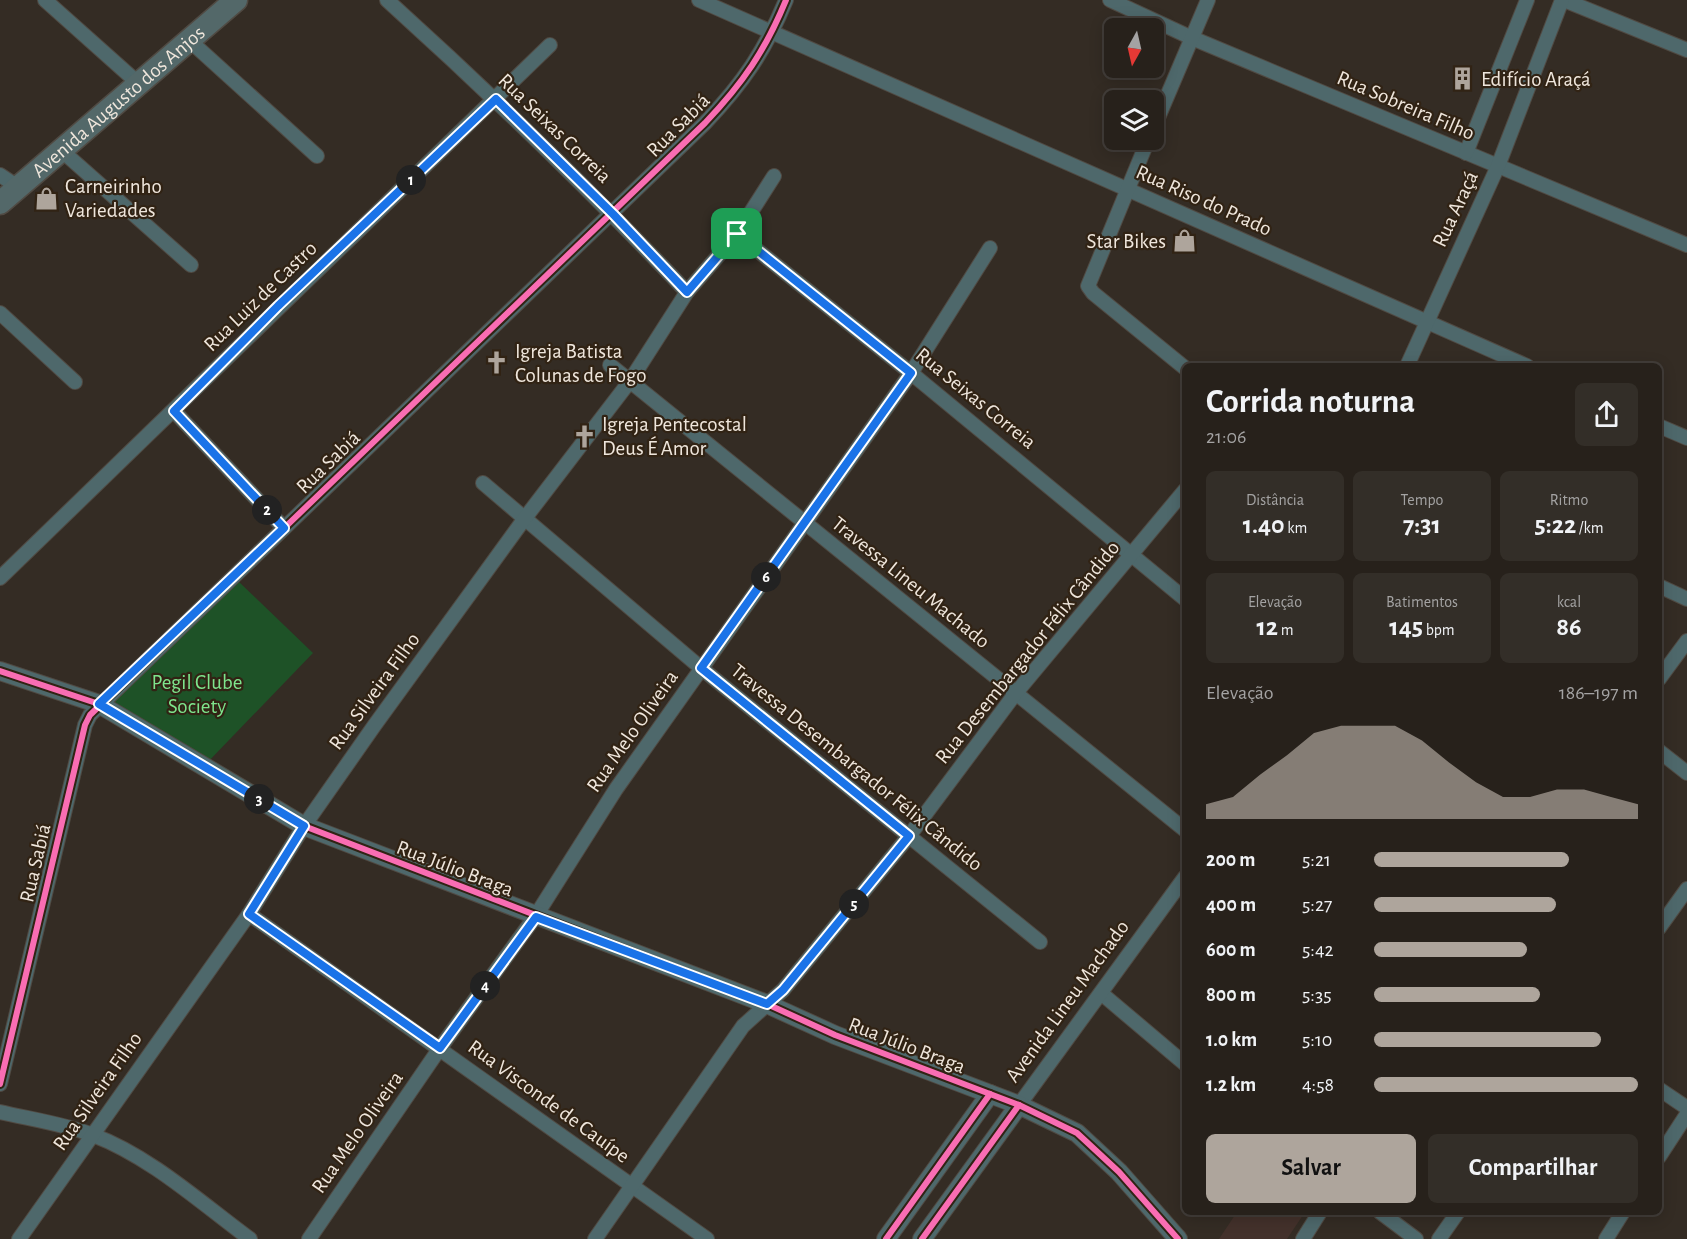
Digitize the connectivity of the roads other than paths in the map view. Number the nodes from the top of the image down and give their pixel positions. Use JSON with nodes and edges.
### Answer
{"nodes":[{"id":1,"x":45,"y":0,"type":"edge"},
{"id":2,"x":236,"y":0,"type":"edge"},
{"id":3,"x":387,"y":0,"type":"edge"},
{"id":4,"x":699,"y":0,"type":"edge"},
{"id":5,"x":786,"y":0,"type":"edge"},
{"id":6,"x":1110,"y":0,"type":"edge"},
{"id":7,"x":1208,"y":0,"type":"edge"},
{"id":8,"x":1527,"y":0,"type":"edge"},
{"id":9,"x":1563,"y":0,"type":"edge"},
{"id":10,"x":773,"y":32,"type":"junction"},
{"id":11,"x":1192,"y":38,"type":"junction"},
{"id":12,"x":189,"y":39,"type":"junction"},
{"id":13,"x":550,"y":45,"type":"dead end"},
{"id":14,"x":1687,"y":50,"type":"edge"},
{"id":15,"x":138,"y":83,"type":"junction"},
{"id":16,"x":496,"y":99,"type":"junction"},
{"id":17,"x":1164,"y":104,"type":"edge"},
{"id":18,"x":61,"y":150,"type":"junction"},
{"id":19,"x":1144,"y":150,"type":"edge"},
{"id":20,"x":1466,"y":153,"type":"junction"},
{"id":21,"x":317,"y":156,"type":"dead end"},
{"id":22,"x":1498,"y":166,"type":"junction"},
{"id":23,"x":774,"y":176,"type":"dead end"},
{"id":24,"x":9,"y":181,"type":"edge"},
{"id":25,"x":1127,"y":189,"type":"junction"},
{"id":26,"x":0,"y":203,"type":"edge"},
{"id":27,"x":613,"y":214,"type":"junction"},
{"id":28,"x":737,"y":234,"type":"junction"},
{"id":29,"x":1687,"y":245,"type":"edge"},
{"id":30,"x":990,"y":248,"type":"dead end"},
{"id":31,"x":191,"y":265,"type":"dead end"},
{"id":32,"x":687,"y":292,"type":"junction"},
{"id":33,"x":0,"y":313,"type":"edge"},
{"id":34,"x":1426,"y":322,"type":"junction"},
{"id":35,"x":1408,"y":363,"type":"edge"},
{"id":36,"x":1520,"y":363,"type":"edge"},
{"id":37,"x":610,"y":365,"type":"dead end"},
{"id":38,"x":1182,"y":366,"type":"edge"},
{"id":39,"x":911,"y":373,"type":"junction"},
{"id":40,"x":630,"y":381,"type":"junction"},
{"id":41,"x":75,"y":382,"type":"dead end"},
{"id":42,"x":174,"y":411,"type":"junction"},
{"id":43,"x":1662,"y":427,"type":"edge"},
{"id":44,"x":1687,"y":438,"type":"edge"},
{"id":45,"x":483,"y":483,"type":"dead end"},
{"id":46,"x":1182,"y":494,"type":"edge"},
{"id":47,"x":525,"y":518,"type":"junction"},
{"id":48,"x":805,"y":523,"type":"junction"},
{"id":49,"x":284,"y":528,"type":"junction"},
{"id":50,"x":1133,"y":555,"type":"junction"},
{"id":51,"x":0,"y":578,"type":"edge"},
{"id":52,"x":1662,"y":587,"type":"edge"},
{"id":53,"x":1182,"y":596,"type":"edge"},
{"id":54,"x":1687,"y":598,"type":"edge"},
{"id":55,"x":1687,"y":641,"type":"edge"},
{"id":56,"x":701,"y":668,"type":"junction"},
{"id":57,"x":0,"y":670,"type":"edge"},
{"id":58,"x":1662,"y":675,"type":"edge"},
{"id":59,"x":1015,"y":694,"type":"junction"},
{"id":60,"x":99,"y":704,"type":"junction"},
{"id":61,"x":1662,"y":753,"type":"edge"},
{"id":62,"x":1687,"y":773,"type":"edge"},
{"id":63,"x":304,"y":826,"type":"junction"},
{"id":64,"x":1182,"y":828,"type":"edge"},
{"id":65,"x":909,"y":836,"type":"junction"},
{"id":66,"x":1182,"y":881,"type":"edge"},
{"id":67,"x":1687,"y":889,"type":"edge"},
{"id":68,"x":249,"y":914,"type":"junction"},
{"id":69,"x":536,"y":917,"type":"junction"},
{"id":70,"x":1662,"y":924,"type":"edge"},
{"id":71,"x":1040,"y":942,"type":"dead end"},
{"id":72,"x":1101,"y":993,"type":"junction"},
{"id":73,"x":767,"y":1004,"type":"junction"},
{"id":74,"x":440,"y":1048,"type":"junction"},
{"id":75,"x":1182,"y":1061,"type":"edge"},
{"id":76,"x":0,"y":1083,"type":"edge"},
{"id":77,"x":1662,"y":1091,"type":"edge"},
{"id":78,"x":990,"y":1094,"type":"junction"},
{"id":79,"x":1019,"y":1105,"type":"junction"},
{"id":80,"x":1687,"y":1108,"type":"edge"},
{"id":81,"x":0,"y":1112,"type":"edge"},
{"id":82,"x":1687,"y":1114,"type":"edge"},
{"id":83,"x":93,"y":1135,"type":"junction"},
{"id":84,"x":1662,"y":1152,"type":"edge"},
{"id":85,"x":632,"y":1187,"type":"junction"},
{"id":86,"x":1318,"y":1215,"type":"edge"},
{"id":87,"x":1384,"y":1215,"type":"edge"},
{"id":88,"x":1456,"y":1215,"type":"edge"},
{"id":89,"x":1621,"y":1215,"type":"edge"},
{"id":90,"x":19,"y":1239,"type":"edge"},
{"id":91,"x":250,"y":1239,"type":"edge"},
{"id":92,"x":309,"y":1239,"type":"edge"},
{"id":93,"x":595,"y":1239,"type":"edge"},
{"id":94,"x":707,"y":1239,"type":"edge"},
{"id":95,"x":886,"y":1239,"type":"edge"},
{"id":96,"x":922,"y":1239,"type":"edge"},
{"id":97,"x":1178,"y":1239,"type":"edge"},
{"id":98,"x":1303,"y":1239,"type":"edge"},
{"id":99,"x":1416,"y":1239,"type":"edge"},
{"id":100,"x":1439,"y":1239,"type":"edge"},
{"id":101,"x":1606,"y":1239,"type":"edge"}],
"edges":[{"from":1,"to":15,"type":"street"},
{"from":2,"to":12,"type":"main road","name":"Avenida Augusto dos Anjos"},
{"from":3,"to":16,"type":"street","name":"Rua Seixas Correia"},
{"from":4,"to":10,"type":"street","name":"Rua Riso do Prado"},
{"from":5,"to":10,"type":"street","name":"Rua Sabiá"},
{"from":6,"to":11,"type":"street","name":"Rua Sobreira Filho"},
{"from":7,"to":11,"type":"street"},
{"from":8,"to":20,"type":"street","name":"Rua Araçá"},
{"from":9,"to":14,"type":"street"},
{"from":9,"to":22,"type":"street","name":"Rua Araçá"},
{"from":10,"to":25,"type":"street","name":"Rua Riso do Prado"},
{"from":10,"to":27,"type":"street","name":"Rua Sabiá"},
{"from":11,"to":17,"type":"street"},
{"from":11,"to":20,"type":"street","name":"Rua Sobreira Filho"},
{"from":12,"to":15,"type":"main road","name":"Avenida Augusto dos Anjos"},
{"from":12,"to":21,"type":"street"},
{"from":13,"to":16,"type":"street","name":"Rua Luiz de Castro"},
{"from":15,"to":18,"type":"main road","name":"Avenida Augusto dos Anjos"},
{"from":16,"to":27,"type":"street","name":"Rua Seixas Correia"},
{"from":16,"to":42,"type":"street","name":"Rua Luiz de Castro"},
{"from":18,"to":24,"type":"main road","name":"Avenida Augusto dos Anjos"},
{"from":18,"to":31,"type":"street"},
{"from":19,"to":25,"type":"street"},
{"from":20,"to":22,"type":"street","name":"Rua Sobreira Filho"},
{"from":22,"to":29,"type":"street","name":"Rua Sobreira Filho"},
{"from":22,"to":34,"type":"street","name":"Rua Araçá"},
{"from":23,"to":28,"type":"street","name":"Rua Silveira Filho"},
{"from":24,"to":26,"type":"main road","name":"Avenida Augusto dos Anjos"},
{"from":25,"to":34,"type":"street","name":"Rua Riso do Prado"},
{"from":25,"to":38,"type":"street"},
{"from":27,"to":32,"type":"street","name":"Rua Seixas Correia"},
{"from":27,"to":49,"type":"street","name":"Rua Sabiá"},
{"from":28,"to":32,"type":"street","name":"Rua Silveira Filho"},
{"from":28,"to":39,"type":"street","name":"Rua Seixas Correia"},
{"from":30,"to":39,"type":"street","name":"Rua Melo Oliveira"},
{"from":32,"to":40,"type":"street","name":"Rua Silveira Filho"},
{"from":33,"to":41,"type":"street"},
{"from":34,"to":35,"type":"street","name":"Rua Araçá"},
{"from":34,"to":36,"type":"street","name":"Rua Riso do Prado"},
{"from":37,"to":40,"type":"street","name":"Travessa Lineu Machado"},
{"from":39,"to":48,"type":"street","name":"Rua Melo Oliveira"},
{"from":39,"to":50,"type":"street","name":"Rua Seixas Correia"},
{"from":40,"to":47,"type":"street","name":"Rua Silveira Filho"},
{"from":40,"to":48,"type":"street","name":"Travessa Lineu Machado"},
{"from":42,"to":49,"type":"street"},
{"from":42,"to":51,"type":"street","name":"Rua Luiz de Castro"},
{"from":43,"to":44,"type":"street"},
{"from":45,"to":47,"type":"street","name":"Travessa Desembargador Félix Cândido"},
{"from":46,"to":50,"type":"street","name":"Rua Desembargador Félix Cândido"},
{"from":47,"to":56,"type":"street","name":"Travessa Desembargador Félix Cândido"},
{"from":47,"to":63,"type":"street","name":"Rua Silveira Filho"},
{"from":48,"to":56,"type":"street","name":"Rua Melo Oliveira"},
{"from":48,"to":59,"type":"street","name":"Travessa Lineu Machado"},
{"from":49,"to":60,"type":"street","name":"Rua Sabiá"},
{"from":50,"to":53,"type":"street","name":"Rua Seixas Correia"},
{"from":50,"to":59,"type":"street","name":"Rua Desembargador Félix Cândido"},
{"from":52,"to":54,"type":"street"},
{"from":55,"to":58,"type":"street"},
{"from":56,"to":65,"type":"street","name":"Travessa Desembargador Félix Cândido"},
{"from":56,"to":69,"type":"street","name":"Rua Melo Oliveira"},
{"from":57,"to":60,"type":"street","name":"Rua Júlio Braga"},
{"from":59,"to":64,"type":"street","name":"Travessa Lineu Machado"},
{"from":59,"to":65,"type":"street","name":"Rua Desembargador Félix Cândido"},
{"from":60,"to":63,"type":"street","name":"Rua Júlio Braga"},
{"from":60,"to":76,"type":"street","name":"Rua Sabiá"},
{"from":61,"to":62,"type":"street"},
{"from":63,"to":68,"type":"street","name":"Rua Silveira Filho"},
{"from":63,"to":69,"type":"street","name":"Rua Júlio Braga"},
{"from":65,"to":71,"type":"street","name":"Travessa Desembargador Félix Cândido"},
{"from":65,"to":73,"type":"street","name":"Rua Desembargador Félix Cândido"},
{"from":66,"to":72,"type":"street","name":"Avenida Lineu Machado"},
{"from":67,"to":70,"type":"street"},
{"from":68,"to":74,"type":"street","name":"Rua Visconde de Cauípe"},
{"from":68,"to":83,"type":"street","name":"Rua Silveira Filho"},
{"from":69,"to":73,"type":"street","name":"Rua Júlio Braga"},
{"from":69,"to":74,"type":"street","name":"Rua Melo Oliveira"},
{"from":72,"to":75,"type":"street"},
{"from":72,"to":79,"type":"street","name":"Avenida Lineu Machado"},
{"from":73,"to":78,"type":"street","name":"Rua Júlio Braga"},
{"from":73,"to":85,"type":"street","name":"Rua Desembargador Félix Cândido"},
{"from":74,"to":85,"type":"street","name":"Rua Visconde de Cauípe"},
{"from":74,"to":92,"type":"street","name":"Rua Melo Oliveira"},
{"from":77,"to":80,"type":"street"},
{"from":78,"to":79,"type":"street","name":"Rua Júlio Braga"},
{"from":78,"to":95,"type":"street","name":"Avenida Lineu Machado"},
{"from":79,"to":96,"type":"street","name":"Avenida Lineu Machado"},
{"from":79,"to":97,"type":"street","name":"Rua Júlio Braga"},
{"from":81,"to":83,"type":"street"},
{"from":82,"to":84,"type":"street"},
{"from":83,"to":90,"type":"street","name":"Rua Silveira Filho"},
{"from":83,"to":91,"type":"street"},
{"from":85,"to":93,"type":"street","name":"Rua Desembargador Félix Cândido"},
{"from":85,"to":94,"type":"street","name":"Rua Visconde de Cauípe"},
{"from":86,"to":98,"type":"street"},
{"from":87,"to":99,"type":"street"},
{"from":88,"to":100,"type":"street"},
{"from":89,"to":101,"type":"street"}]}
